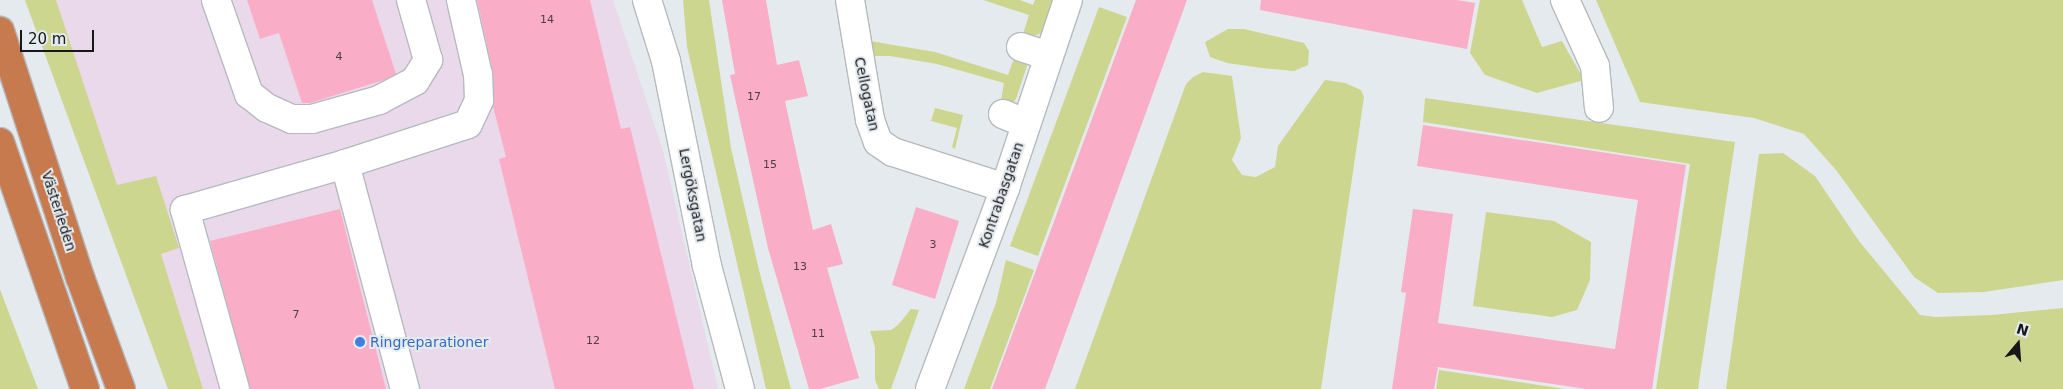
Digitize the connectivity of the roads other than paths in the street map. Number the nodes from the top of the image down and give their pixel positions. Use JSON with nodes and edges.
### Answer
{"nodes":[{"id":1,"x":216,"y":0,"type":"edge"},
{"id":2,"x":411,"y":0,"type":"edge"},
{"id":3,"x":461,"y":0,"type":"edge"},
{"id":4,"x":647,"y":0,"type":"edge"},
{"id":5,"x":850,"y":0,"type":"edge"},
{"id":6,"x":1068,"y":0,"type":"edge"},
{"id":7,"x":1565,"y":0,"type":"edge"},
{"id":8,"x":0,"y":31,"type":"edge"},
{"id":9,"x":1021,"y":46,"type":"dead end"},
{"id":10,"x":1049,"y":56,"type":"junction"},
{"id":11,"x":1599,"y":108,"type":"dead end"},
{"id":12,"x":0,"y":142,"type":"edge"},
{"id":13,"x":345,"y":164,"type":"junction"},
{"id":14,"x":1004,"y":188,"type":"junction"},
{"id":15,"x":85,"y":389,"type":"edge"},
{"id":16,"x":121,"y":389,"type":"edge"},
{"id":17,"x":235,"y":389,"type":"edge"},
{"id":18,"x":405,"y":389,"type":"edge"},
{"id":19,"x":740,"y":389,"type":"edge"},
{"id":20,"x":930,"y":389,"type":"edge"}],
"edges":[{"from":1,"to":2,"type":"street"},
{"from":3,"to":13,"type":"street"},
{"from":4,"to":19,"type":"street","name":"Lergöksgatan"},
{"from":5,"to":14,"type":"street","name":"Cellogatan"},
{"from":6,"to":10,"type":"street","name":"Kontrabasgatan"},
{"from":7,"to":11,"type":"street"},
{"from":8,"to":16,"type":"highway","name":"Västerleden"},
{"from":9,"to":10,"type":"street"},
{"from":10,"to":14,"type":"street","name":"Kontrabasgatan"},
{"from":12,"to":15,"type":"highway"},
{"from":13,"to":17,"type":"street"},
{"from":13,"to":18,"type":"street"},
{"from":14,"to":20,"type":"street","name":"Kontrabasgatan"}]}
